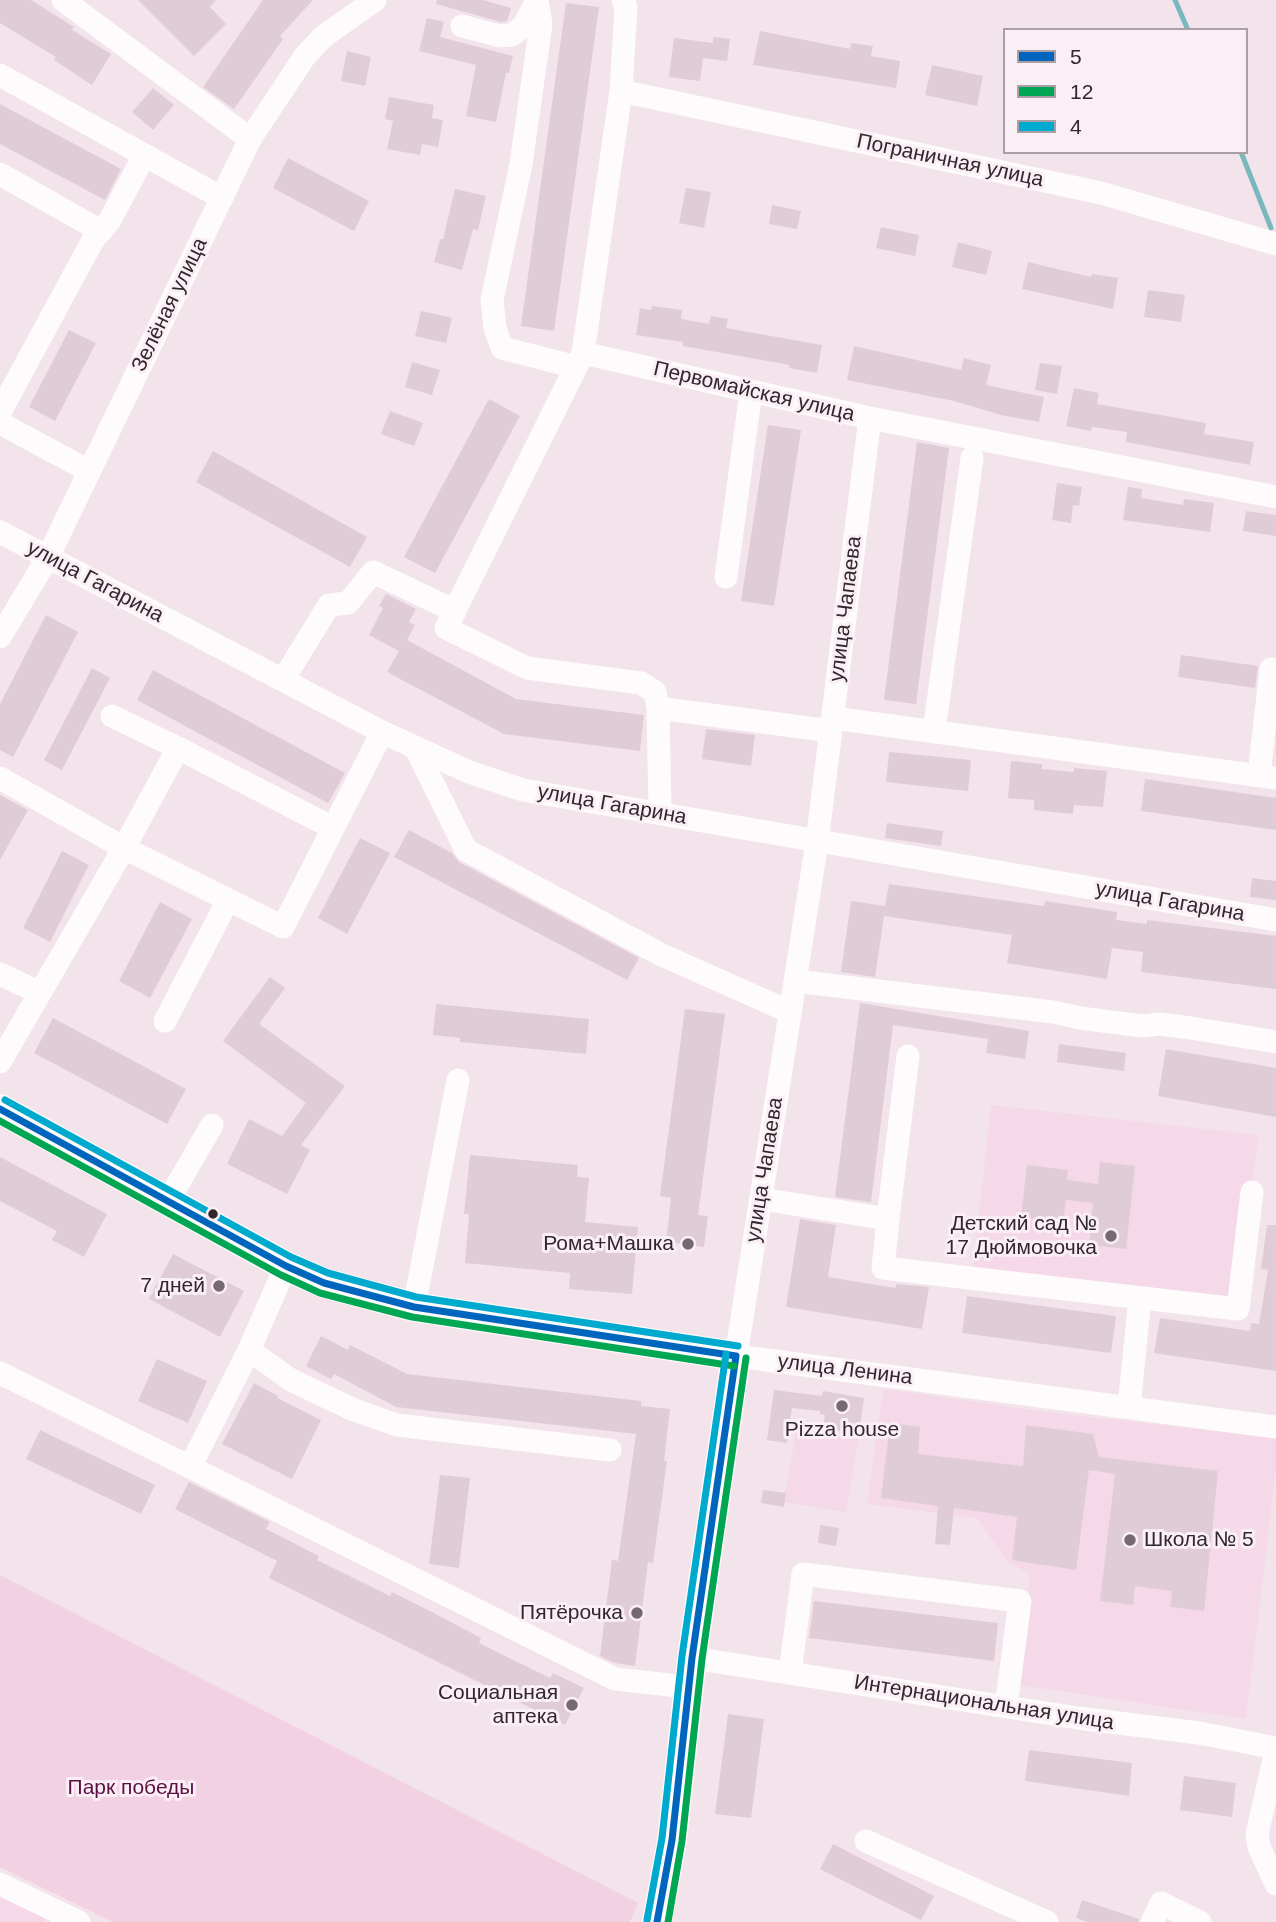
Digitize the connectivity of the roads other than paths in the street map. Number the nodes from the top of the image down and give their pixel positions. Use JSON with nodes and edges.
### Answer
{"nodes":[{"id":1,"x":63,"y":0,"type":"edge"},
{"id":2,"x":375,"y":0,"type":"edge"},
{"id":3,"x":537,"y":0,"type":"edge"},
{"id":4,"x":623,"y":0,"type":"edge"},
{"id":5,"x":462,"y":26,"type":"dead end"},
{"id":6,"x":0,"y":75,"type":"edge"},
{"id":7,"x":621,"y":91,"type":"junction"},
{"id":8,"x":250,"y":139,"type":"junction"},
{"id":9,"x":144,"y":156,"type":"junction"},
{"id":10,"x":0,"y":174,"type":"edge"},
{"id":11,"x":222,"y":198,"type":"junction"},
{"id":12,"x":100,"y":231,"type":"junction"},
{"id":13,"x":1276,"y":244,"type":"edge"},
{"id":14,"x":580,"y":360,"type":"junction"},
{"id":15,"x":751,"y":391,"type":"junction"},
{"id":16,"x":0,"y":412,"type":"edge"},
{"id":17,"x":870,"y":418,"type":"junction"},
{"id":18,"x":0,"y":423,"type":"edge"},
{"id":19,"x":972,"y":458,"type":"dead end"},
{"id":20,"x":89,"y":471,"type":"junction"},
{"id":21,"x":1276,"y":497,"type":"edge"},
{"id":22,"x":0,"y":532,"type":"edge"},
{"id":23,"x":48,"y":557,"type":"junction"},
{"id":24,"x":726,"y":577,"type":"dead end"},
{"id":25,"x":455,"y":611,"type":"junction"},
{"id":26,"x":0,"y":637,"type":"edge"},
{"id":27,"x":1271,"y":669,"type":"dead end"},
{"id":28,"x":283,"y":680,"type":"junction"},
{"id":29,"x":658,"y":708,"type":"junction"},
{"id":30,"x":112,"y":716,"type":"dead end"},
{"id":31,"x":832,"y":724,"type":"junction"},
{"id":32,"x":934,"y":731,"type":"junction"},
{"id":33,"x":382,"y":732,"type":"junction"},
{"id":34,"x":415,"y":747,"type":"junction"},
{"id":35,"x":178,"y":748,"type":"junction"},
{"id":36,"x":1267,"y":777,"type":"edge"},
{"id":37,"x":0,"y":778,"type":"edge"},
{"id":38,"x":660,"y":813,"type":"junction"},
{"id":39,"x":333,"y":828,"type":"junction"},
{"id":40,"x":817,"y":842,"type":"junction"},
{"id":41,"x":124,"y":848,"type":"junction"},
{"id":42,"x":228,"y":900,"type":"junction"},
{"id":43,"x":1276,"y":920,"type":"edge"},
{"id":44,"x":0,"y":974,"type":"edge"},
{"id":45,"x":795,"y":981,"type":"junction"},
{"id":46,"x":40,"y":993,"type":"junction"},
{"id":47,"x":790,"y":1012,"type":"junction"},
{"id":48,"x":165,"y":1021,"type":"dead end"},
{"id":49,"x":1276,"y":1042,"type":"edge"},
{"id":50,"x":908,"y":1056,"type":"dead end"},
{"id":51,"x":0,"y":1062,"type":"edge"},
{"id":52,"x":458,"y":1080,"type":"dead end"},
{"id":53,"x":0,"y":1109,"type":"edge"},
{"id":54,"x":212,"y":1125,"type":"dead end"},
{"id":55,"x":1252,"y":1192,"type":"dead end"},
{"id":56,"x":761,"y":1199,"type":"junction"},
{"id":57,"x":168,"y":1201,"type":"junction"},
{"id":58,"x":888,"y":1219,"type":"junction"},
{"id":59,"x":286,"y":1266,"type":"junction"},
{"id":60,"x":1140,"y":1298,"type":"junction"},
{"id":61,"x":414,"y":1307,"type":"junction"},
{"id":62,"x":249,"y":1350,"type":"junction"},
{"id":63,"x":736,"y":1356,"type":"junction"},
{"id":64,"x":0,"y":1373,"type":"edge"},
{"id":65,"x":1129,"y":1407,"type":"junction"},
{"id":66,"x":1276,"y":1427,"type":"edge"},
{"id":67,"x":610,"y":1450,"type":"dead end"},
{"id":68,"x":191,"y":1467,"type":"junction"},
{"id":69,"x":690,"y":1673,"type":"junction"},
{"id":70,"x":790,"y":1673,"type":"junction"},
{"id":71,"x":1006,"y":1707,"type":"junction"},
{"id":72,"x":1276,"y":1749,"type":"edge"},
{"id":73,"x":866,"y":1841,"type":"dead end"},
{"id":74,"x":1267,"y":1852,"type":"edge"},
{"id":75,"x":0,"y":1884,"type":"edge"},
{"id":76,"x":1276,"y":1884,"type":"edge"},
{"id":77,"x":79,"y":1922,"type":"edge"},
{"id":78,"x":657,"y":1922,"type":"edge"},
{"id":79,"x":1047,"y":1922,"type":"edge"},
{"id":80,"x":1152,"y":1922,"type":"edge"},
{"id":81,"x":1200,"y":1922,"type":"edge"}],
"edges":[{"from":1,"to":8,"type":"street"},
{"from":2,"to":8,"type":"street","name":"Зелёная улица"},
{"from":3,"to":5,"type":"street"},
{"from":3,"to":14,"type":"street","name":"Первомайская улица"},
{"from":4,"to":7,"type":"street"},
{"from":6,"to":9,"type":"street"},
{"from":7,"to":13,"type":"street","name":"Пограничная улица"},
{"from":7,"to":14,"type":"street"},
{"from":8,"to":11,"type":"street","name":"Зелёная улица"},
{"from":9,"to":11,"type":"street"},
{"from":9,"to":12,"type":"street"},
{"from":10,"to":12,"type":"street"},
{"from":11,"to":20,"type":"street","name":"Зелёная улица"},
{"from":12,"to":16,"type":"street"},
{"from":14,"to":15,"type":"street","name":"Первомайская улица"},
{"from":14,"to":25,"type":"street"},
{"from":15,"to":17,"type":"street","name":"Первомайская улица"},
{"from":15,"to":24,"type":"street"},
{"from":17,"to":21,"type":"street","name":"Первомайская улица"},
{"from":17,"to":31,"type":"street","name":"улица Чапаева"},
{"from":18,"to":20,"type":"street"},
{"from":19,"to":32,"type":"street"},
{"from":20,"to":23,"type":"street","name":"Зелёная улица"},
{"from":22,"to":23,"type":"street","name":"улица Гагарина"},
{"from":23,"to":26,"type":"street","name":"Зелёная улица"},
{"from":23,"to":28,"type":"street","name":"улица Гагарина"},
{"from":25,"to":28,"type":"street"},
{"from":25,"to":29,"type":"street"},
{"from":27,"to":36,"type":"street"},
{"from":28,"to":33,"type":"street","name":"улица Гагарина"},
{"from":29,"to":31,"type":"street"},
{"from":29,"to":38,"type":"street"},
{"from":30,"to":35,"type":"street"},
{"from":31,"to":32,"type":"street"},
{"from":31,"to":40,"type":"street","name":"улица Чапаева"},
{"from":32,"to":36,"type":"street"},
{"from":33,"to":34,"type":"street","name":"улица Гагарина"},
{"from":33,"to":39,"type":"street"},
{"from":34,"to":38,"type":"street","name":"улица Гагарина"},
{"from":34,"to":47,"type":"street"},
{"from":35,"to":39,"type":"street"},
{"from":35,"to":41,"type":"street"},
{"from":37,"to":41,"type":"street"},
{"from":38,"to":40,"type":"street","name":"улица Гагарина"},
{"from":39,"to":42,"type":"street"},
{"from":40,"to":43,"type":"street","name":"улица Гагарина"},
{"from":40,"to":45,"type":"street","name":"улица Чапаева"},
{"from":41,"to":42,"type":"street"},
{"from":41,"to":46,"type":"street"},
{"from":42,"to":48,"type":"street"},
{"from":44,"to":46,"type":"street"},
{"from":45,"to":47,"type":"street","name":"улица Чапаева"},
{"from":45,"to":49,"type":"street"},
{"from":46,"to":51,"type":"street"},
{"from":47,"to":56,"type":"street","name":"улица Чапаева"},
{"from":50,"to":58,"type":"street"},
{"from":52,"to":61,"type":"street"},
{"from":53,"to":57,"type":"main road","name":"улица Ленина"},
{"from":54,"to":57,"type":"street"},
{"from":55,"to":60,"type":"street"},
{"from":56,"to":58,"type":"street"},
{"from":56,"to":63,"type":"street","name":"улица Чапаева"},
{"from":57,"to":59,"type":"main road","name":"улица Ленина"},
{"from":58,"to":60,"type":"street"},
{"from":59,"to":61,"type":"main road","name":"улица Ленина"},
{"from":59,"to":62,"type":"street"},
{"from":60,"to":65,"type":"street"},
{"from":61,"to":63,"type":"main road","name":"улица Ленина"},
{"from":62,"to":67,"type":"street"},
{"from":62,"to":68,"type":"street"},
{"from":63,"to":65,"type":"street","name":"улица Ленина"},
{"from":63,"to":69,"type":"main road","name":"улица Чапаева"},
{"from":64,"to":68,"type":"street","name":"Интернациональная улица"},
{"from":65,"to":66,"type":"street","name":"улица Ленина"},
{"from":68,"to":69,"type":"street","name":"Интернациональная улица"},
{"from":69,"to":70,"type":"street","name":"Интернациональная улица"},
{"from":69,"to":78,"type":"main road","name":"улица Чапаева"},
{"from":70,"to":71,"type":"street","name":"Интернациональная улица"},
{"from":70,"to":71,"type":"street"},
{"from":71,"to":72,"type":"street","name":"Интернациональная улица"},
{"from":72,"to":74,"type":"street"},
{"from":73,"to":79,"type":"street"},
{"from":74,"to":76,"type":"street"},
{"from":75,"to":77,"type":"street"},
{"from":80,"to":81,"type":"street"}]}
